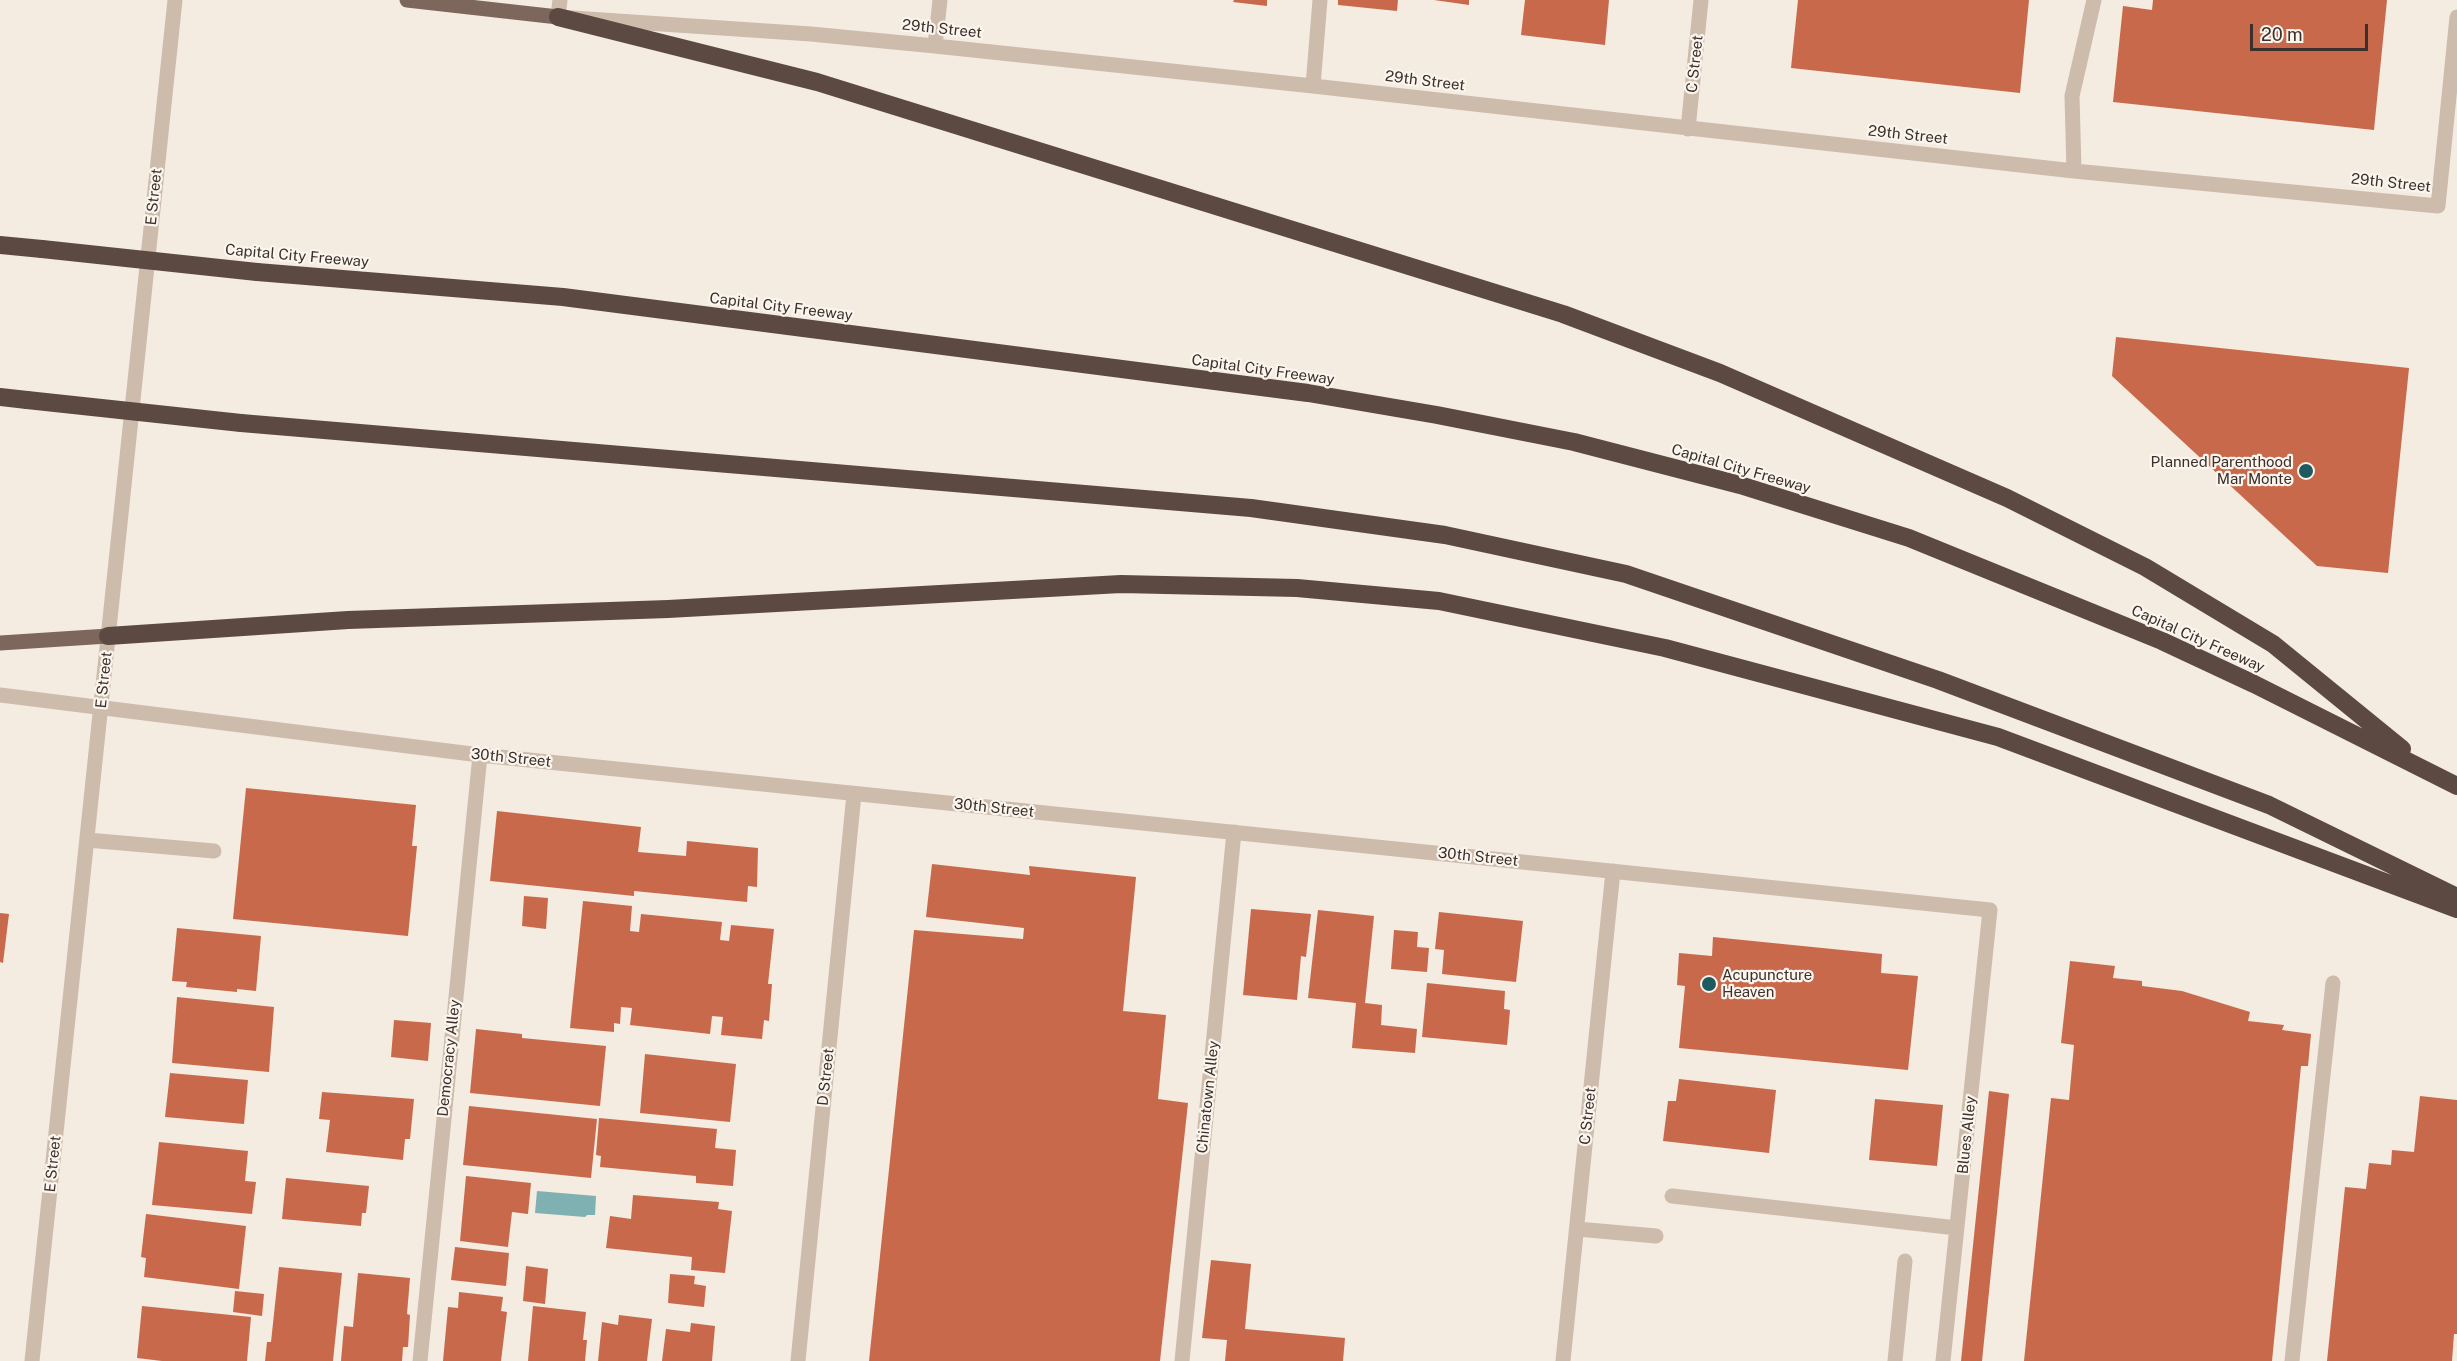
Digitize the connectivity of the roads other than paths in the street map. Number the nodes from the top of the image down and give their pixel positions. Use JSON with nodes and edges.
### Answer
{"nodes":[{"id":1,"x":175,"y":0,"type":"edge"},
{"id":2,"x":407,"y":0,"type":"edge"},
{"id":3,"x":940,"y":0,"type":"edge"},
{"id":4,"x":1320,"y":0,"type":"edge"},
{"id":5,"x":1701,"y":0,"type":"edge"},
{"id":6,"x":2094,"y":0,"type":"edge"},
{"id":7,"x":492,"y":5,"type":"edge"},
{"id":8,"x":559,"y":9,"type":"edge"},
{"id":9,"x":2457,"y":17,"type":"edge"},
{"id":10,"x":935,"y":46,"type":"junction"},
{"id":11,"x":1313,"y":86,"type":"junction"},
{"id":12,"x":1688,"y":129,"type":"junction"},
{"id":13,"x":2074,"y":171,"type":"junction"},
{"id":14,"x":0,"y":245,"type":"edge"},
{"id":15,"x":0,"y":397,"type":"edge"},
{"id":16,"x":108,"y":636,"type":"junction"},
{"id":17,"x":0,"y":643,"type":"edge"},
{"id":18,"x":0,"y":695,"type":"edge"},
{"id":19,"x":101,"y":707,"type":"junction"},
{"id":20,"x":480,"y":755,"type":"junction"},
{"id":21,"x":2429,"y":770,"type":"junction"},
{"id":22,"x":2457,"y":786,"type":"edge"},
{"id":23,"x":855,"y":794,"type":"junction"},
{"id":24,"x":1234,"y":832,"type":"junction"},
{"id":25,"x":87,"y":840,"type":"junction"},
{"id":26,"x":214,"y":851,"type":"dead end"},
{"id":27,"x":1612,"y":871,"type":"junction"},
{"id":28,"x":2457,"y":897,"type":"edge"},
{"id":29,"x":2457,"y":909,"type":"edge"},
{"id":30,"x":1990,"y":910,"type":"joint"},
{"id":31,"x":2333,"y":983,"type":"dead end"},
{"id":32,"x":1672,"y":1196,"type":"dead end"},
{"id":33,"x":1957,"y":1228,"type":"junction"},
{"id":34,"x":1577,"y":1229,"type":"junction"},
{"id":35,"x":1656,"y":1236,"type":"dead end"},
{"id":36,"x":1905,"y":1261,"type":"dead end"},
{"id":37,"x":32,"y":1361,"type":"edge"},
{"id":38,"x":420,"y":1361,"type":"edge"},
{"id":39,"x":798,"y":1361,"type":"edge"},
{"id":40,"x":1182,"y":1361,"type":"edge"},
{"id":41,"x":1563,"y":1361,"type":"edge"},
{"id":42,"x":1895,"y":1361,"type":"edge"},
{"id":43,"x":1943,"y":1361,"type":"edge"},
{"id":44,"x":2292,"y":1361,"type":"edge"}],
"edges":[{"from":1,"to":16,"type":"street","name":"E Street"},
{"from":2,"to":7,"type":"main road","name":"29th Street"},
{"from":3,"to":10,"type":"street"},
{"from":4,"to":11,"type":"street"},
{"from":5,"to":12,"type":"street","name":"C Street"},
{"from":6,"to":13,"type":"street"},
{"from":7,"to":8,"type":"main road","name":"29th Street"},
{"from":8,"to":10,"type":"street","name":"29th Street"},
{"from":8,"to":21,"type":"highway"},
{"from":9,"to":13,"type":"street","name":"29th Street"},
{"from":10,"to":11,"type":"street","name":"29th Street"},
{"from":11,"to":12,"type":"street","name":"29th Street"},
{"from":12,"to":13,"type":"street","name":"29th Street"},
{"from":14,"to":21,"type":"highway","name":"Capital City Freeway","bridge":true},
{"from":15,"to":28,"type":"highway","bridge":true},
{"from":16,"to":17,"type":"main road"},
{"from":16,"to":19,"type":"street","name":"E Street"},
{"from":16,"to":29,"type":"highway"},
{"from":18,"to":19,"type":"street","name":"30th Street"},
{"from":19,"to":20,"type":"street","name":"30th Street"},
{"from":19,"to":25,"type":"street","name":"E Street"},
{"from":20,"to":23,"type":"street","name":"30th Street"},
{"from":20,"to":38,"type":"street","name":"Democracy Alley"},
{"from":21,"to":22,"type":"highway","name":"Capital City Freeway"},
{"from":23,"to":24,"type":"street","name":"30th Street"},
{"from":23,"to":39,"type":"street","name":"D Street"},
{"from":24,"to":27,"type":"street","name":"30th Street"},
{"from":24,"to":40,"type":"street","name":"Chinatown Alley"},
{"from":25,"to":26,"type":"street"},
{"from":25,"to":37,"type":"street","name":"E Street"},
{"from":27,"to":30,"type":"street","name":"30th Street"},
{"from":27,"to":34,"type":"street","name":"C Street"},
{"from":30,"to":33,"type":"street","name":"Blues Alley"},
{"from":31,"to":44,"type":"street"},
{"from":32,"to":33,"type":"street"},
{"from":33,"to":43,"type":"street","name":"Blues Alley"},
{"from":34,"to":35,"type":"street"},
{"from":34,"to":41,"type":"street","name":"C Street"},
{"from":36,"to":42,"type":"street"}]}
